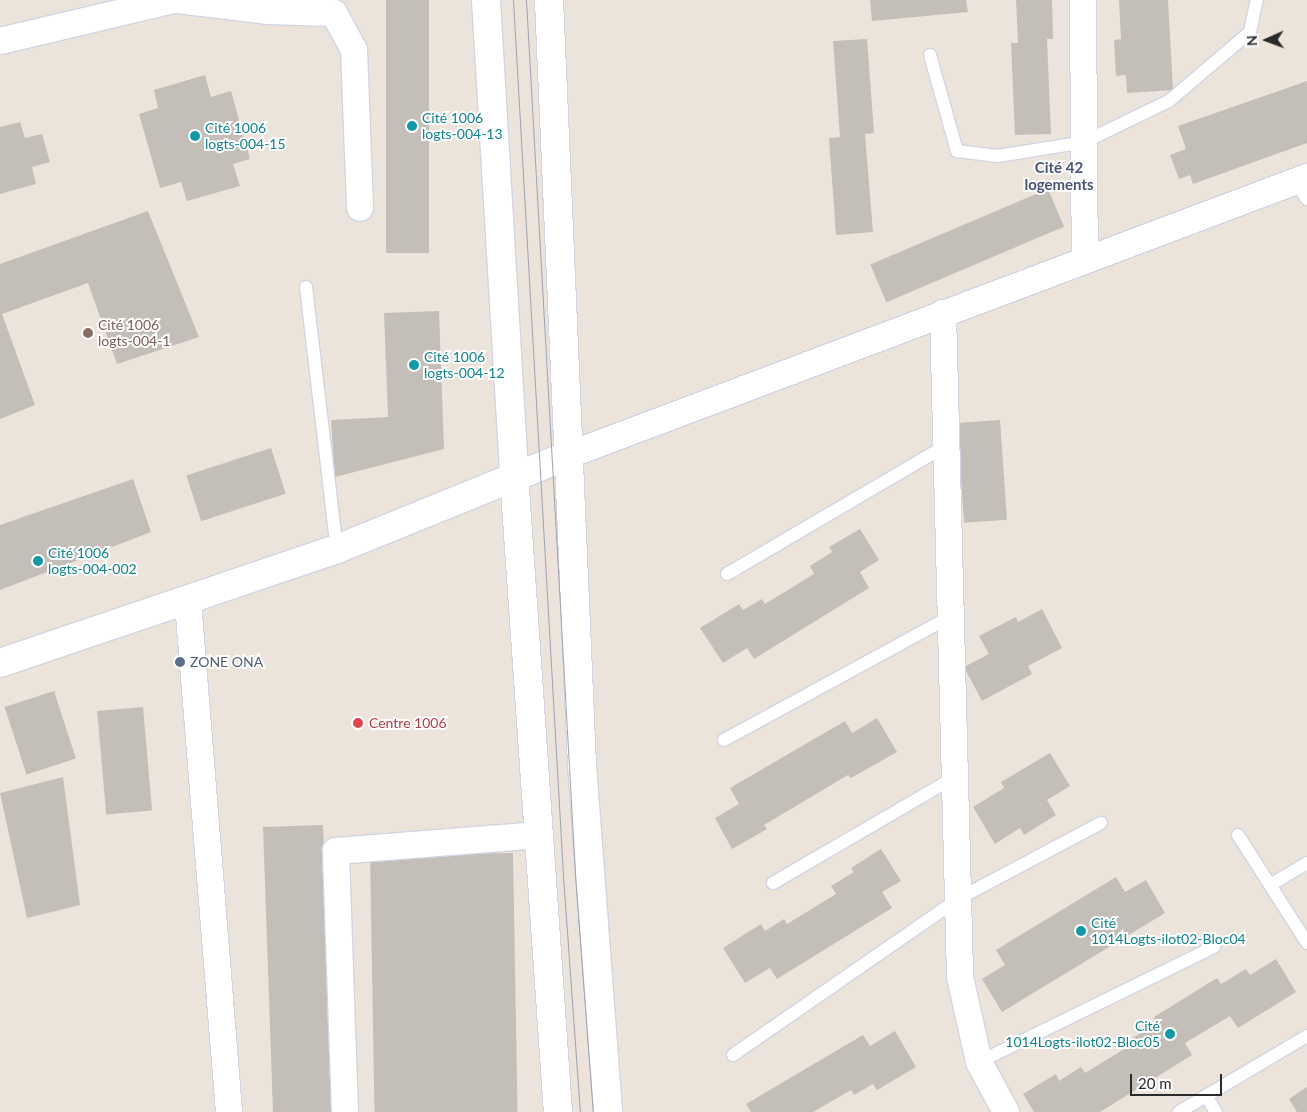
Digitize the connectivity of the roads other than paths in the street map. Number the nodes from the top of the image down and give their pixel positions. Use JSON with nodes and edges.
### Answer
{"nodes":[{"id":1,"x":174,"y":0,"type":"edge"},
{"id":2,"x":178,"y":0,"type":"edge"},
{"id":3,"x":486,"y":0,"type":"edge"},
{"id":4,"x":549,"y":0,"type":"edge"},
{"id":5,"x":1082,"y":0,"type":"edge"},
{"id":6,"x":1257,"y":0,"type":"edge"},
{"id":7,"x":0,"y":41,"type":"edge"},
{"id":8,"x":930,"y":55,"type":"dead end"},
{"id":9,"x":1084,"y":142,"type":"junction"},
{"id":10,"x":1303,"y":185,"type":"edge"},
{"id":11,"x":360,"y":208,"type":"dead end"},
{"id":12,"x":1085,"y":260,"type":"junction"},
{"id":13,"x":306,"y":287,"type":"dead end"},
{"id":14,"x":943,"y":313,"type":"junction"},
{"id":15,"x":947,"y":445,"type":"junction"},
{"id":16,"x":569,"y":455,"type":"junction"},
{"id":17,"x":514,"y":475,"type":"junction"},
{"id":18,"x":337,"y":549,"type":"junction"},
{"id":19,"x":727,"y":574,"type":"dead end"},
{"id":20,"x":188,"y":602,"type":"junction"},
{"id":21,"x":951,"y":616,"type":"junction"},
{"id":22,"x":0,"y":663,"type":"edge"},
{"id":23,"x":724,"y":740,"type":"dead end"},
{"id":24,"x":956,"y":777,"type":"junction"},
{"id":25,"x":1101,"y":823,"type":"dead end"},
{"id":26,"x":539,"y":835,"type":"junction"},
{"id":27,"x":1238,"y":835,"type":"dead end"},
{"id":28,"x":1307,"y":863,"type":"edge"},
{"id":29,"x":773,"y":882,"type":"dead end"},
{"id":30,"x":1270,"y":885,"type":"junction"},
{"id":31,"x":958,"y":899,"type":"junction"},
{"id":32,"x":1307,"y":943,"type":"edge"},
{"id":33,"x":1214,"y":947,"type":"dead end"},
{"id":34,"x":1307,"y":1036,"type":"edge"},
{"id":35,"x":733,"y":1055,"type":"dead end"},
{"id":36,"x":979,"y":1062,"type":"junction"},
{"id":37,"x":1206,"y":1096,"type":"junction"},
{"id":38,"x":229,"y":1112,"type":"edge"},
{"id":39,"x":345,"y":1112,"type":"edge"},
{"id":40,"x":558,"y":1112,"type":"edge"},
{"id":41,"x":608,"y":1112,"type":"edge"},
{"id":42,"x":1006,"y":1112,"type":"edge"},
{"id":43,"x":1179,"y":1112,"type":"edge"},
{"id":44,"x":1216,"y":1112,"type":"edge"}],
"edges":[{"from":1,"to":7,"type":"street"},
{"from":2,"to":11,"type":"street"},
{"from":3,"to":17,"type":"street"},
{"from":4,"to":16,"type":"street"},
{"from":5,"to":9,"type":"street"},
{"from":6,"to":9,"type":"lane"},
{"from":8,"to":9,"type":"lane"},
{"from":9,"to":12,"type":"street"},
{"from":10,"to":12,"type":"street"},
{"from":12,"to":14,"type":"street"},
{"from":13,"to":18,"type":"lane"},
{"from":14,"to":15,"type":"street"},
{"from":14,"to":16,"type":"street"},
{"from":15,"to":19,"type":"lane"},
{"from":15,"to":21,"type":"street"},
{"from":16,"to":17,"type":"street"},
{"from":16,"to":41,"type":"street"},
{"from":17,"to":18,"type":"street"},
{"from":17,"to":26,"type":"street"},
{"from":18,"to":20,"type":"street"},
{"from":20,"to":22,"type":"street"},
{"from":20,"to":38,"type":"street"},
{"from":21,"to":23,"type":"lane"},
{"from":21,"to":24,"type":"street"},
{"from":24,"to":29,"type":"lane"},
{"from":24,"to":31,"type":"street"},
{"from":25,"to":31,"type":"lane"},
{"from":26,"to":39,"type":"street"},
{"from":26,"to":40,"type":"street"},
{"from":27,"to":30,"type":"lane"},
{"from":28,"to":30,"type":"lane"},
{"from":30,"to":32,"type":"lane"},
{"from":31,"to":35,"type":"lane"},
{"from":31,"to":36,"type":"street"},
{"from":33,"to":36,"type":"lane"},
{"from":34,"to":37,"type":"lane"},
{"from":36,"to":42,"type":"street"},
{"from":37,"to":43,"type":"lane"},
{"from":37,"to":44,"type":"lane"}]}
